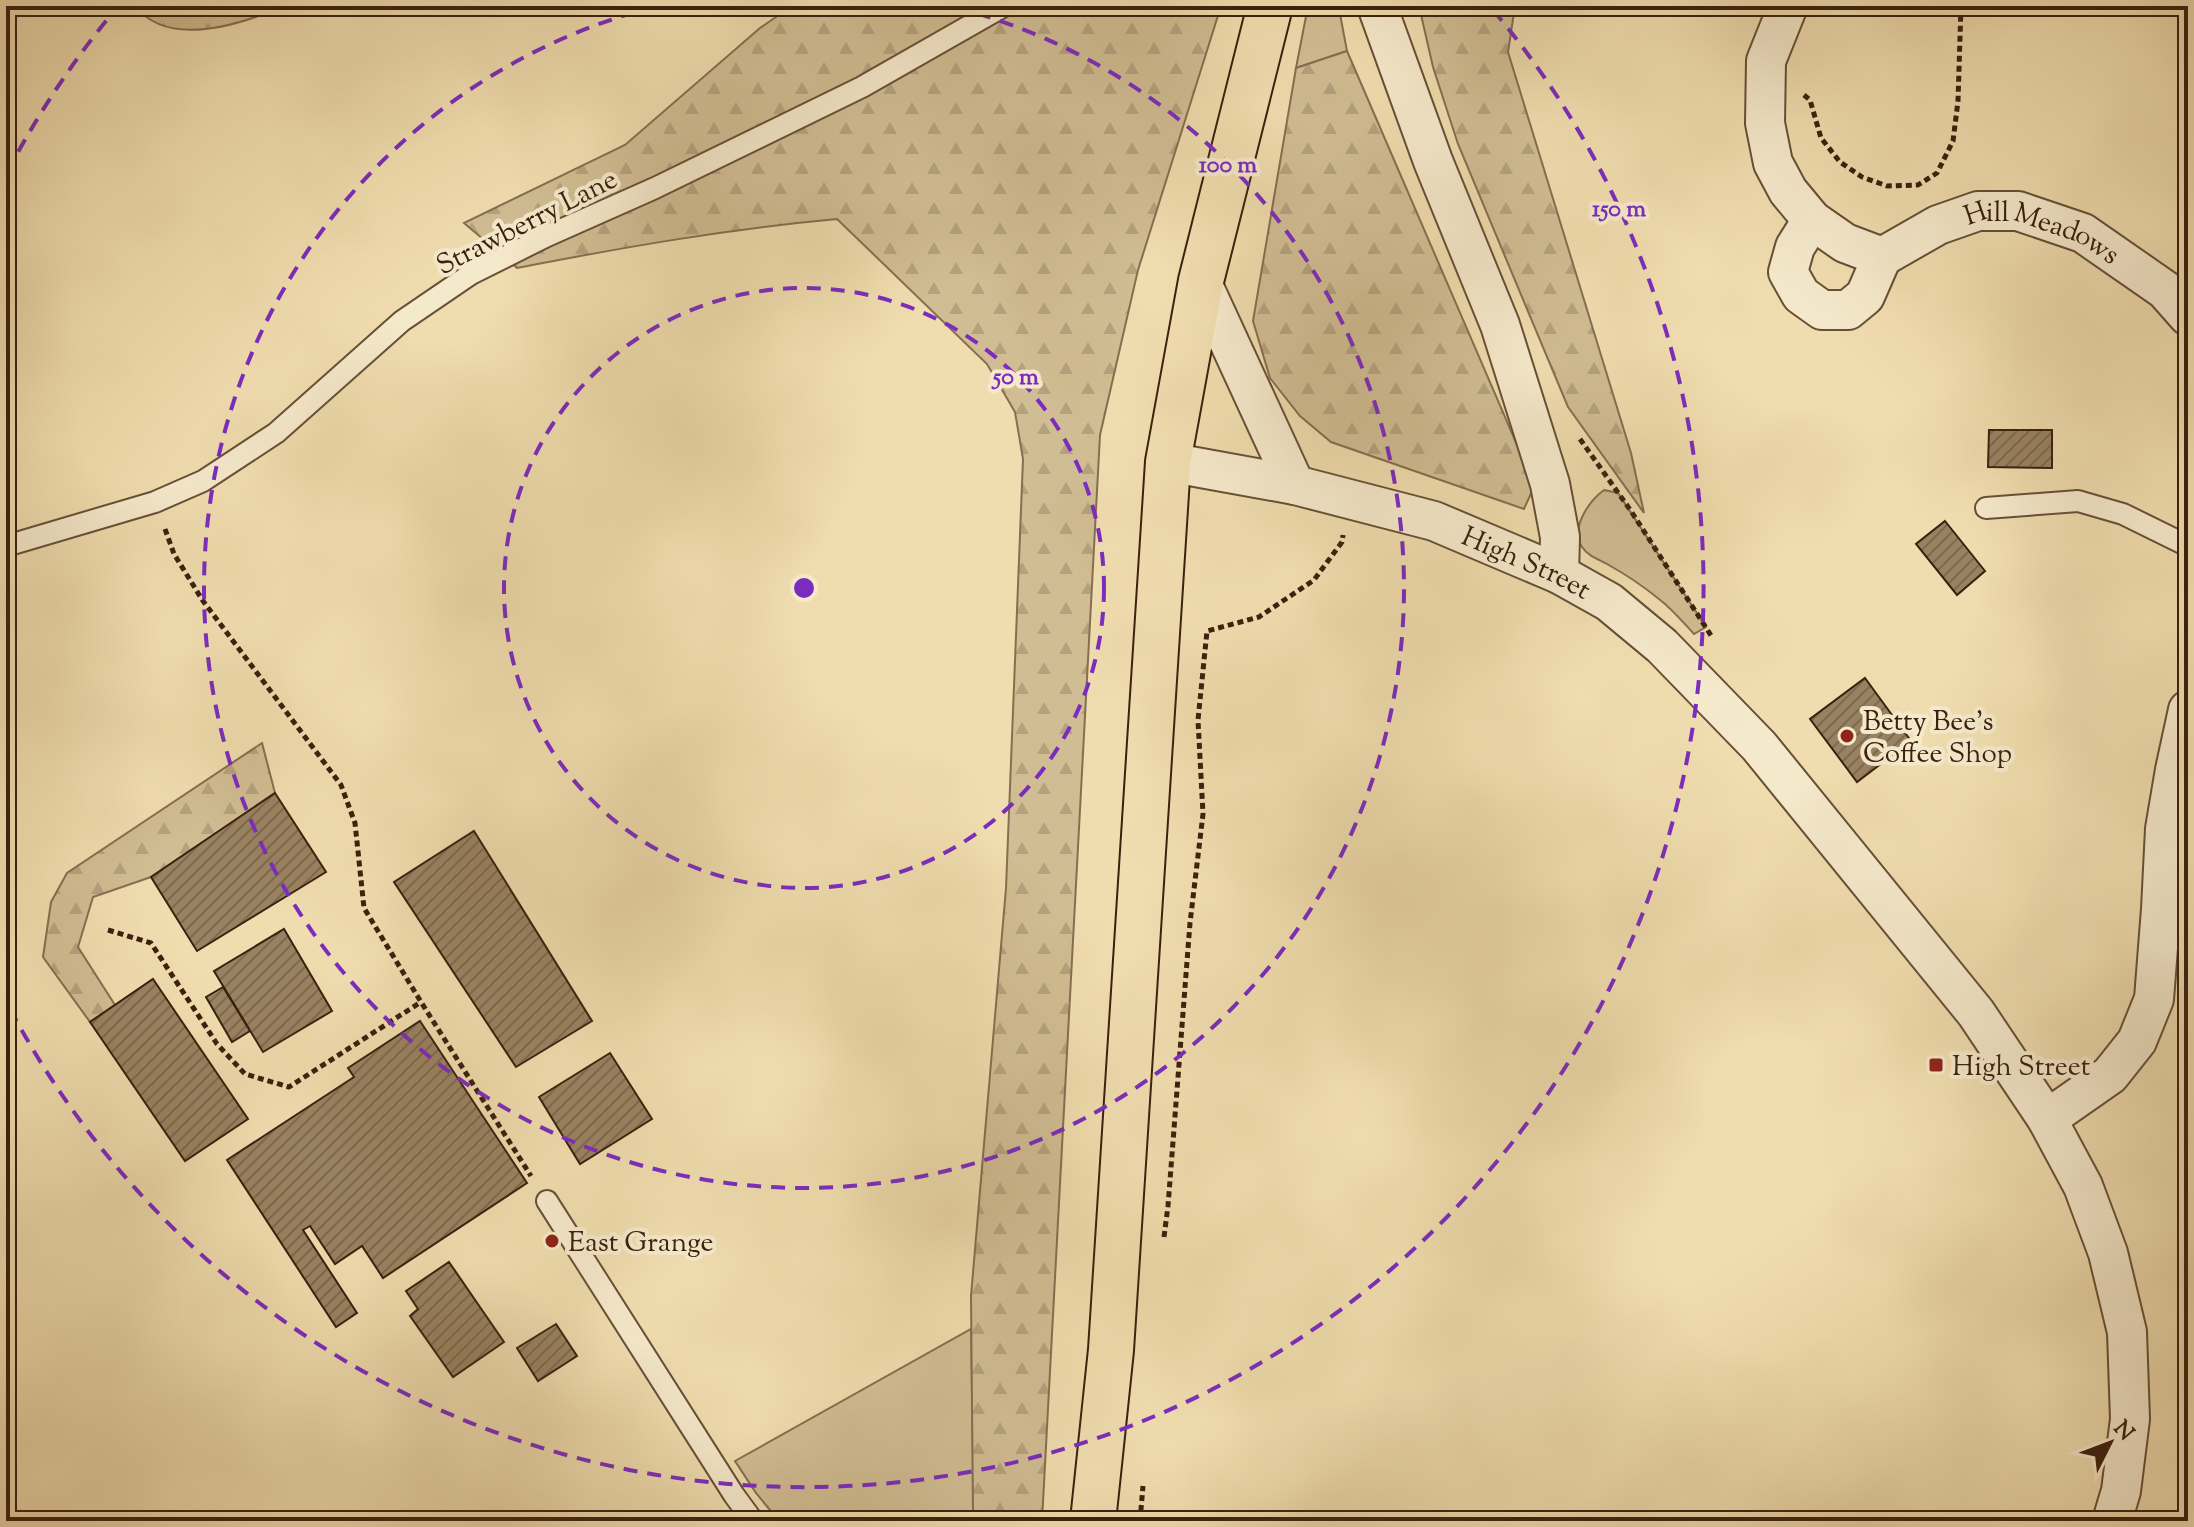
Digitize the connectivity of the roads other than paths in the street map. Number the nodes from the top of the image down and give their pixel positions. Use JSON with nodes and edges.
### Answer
{"nodes":[{"id":1,"x":1004,"y":6,"type":"edge"},
{"id":2,"x":1270,"y":6,"type":"edge"},
{"id":3,"x":1377,"y":6,"type":"edge"},
{"id":4,"x":1788,"y":6,"type":"edge"},
{"id":5,"x":1812,"y":220,"type":"junction"},
{"id":6,"x":1882,"y":257,"type":"junction"},
{"id":7,"x":1201,"y":281,"type":"junction"},
{"id":8,"x":2188,"y":316,"type":"edge"},
{"id":9,"x":1168,"y":462,"type":"junction"},
{"id":10,"x":1295,"y":485,"type":"junction"},
{"id":11,"x":1986,"y":508,"type":"dead end"},
{"id":12,"x":6,"y":546,"type":"edge"},
{"id":13,"x":2188,"y":546,"type":"edge"},
{"id":14,"x":1559,"y":574,"type":"junction"},
{"id":15,"x":2188,"y":710,"type":"edge"},
{"id":16,"x":2047,"y":1119,"type":"junction"},
{"id":17,"x":547,"y":1201,"type":"road end"},
{"id":18,"x":753,"y":1521,"type":"edge"},
{"id":19,"x":1093,"y":1521,"type":"edge"},
{"id":20,"x":2112,"y":1521,"type":"edge"}],
"edges":[{"from":1,"to":12,"type":"lane","name":"Strawberry Lane"},
{"from":2,"to":7,"type":"main road"},
{"from":3,"to":14,"type":"street"},
{"from":4,"to":5,"type":"street"},
{"from":5,"to":6,"type":"street"},
{"from":5,"to":6,"type":"street"},
{"from":6,"to":8,"type":"street","name":"Hill Meadows"},
{"from":7,"to":9,"type":"main road"},
{"from":7,"to":10,"type":"street"},
{"from":9,"to":10,"type":"street","name":"High Street"},
{"from":9,"to":19,"type":"main road"},
{"from":10,"to":14,"type":"street","name":"High Street"},
{"from":11,"to":13,"type":"lane"},
{"from":14,"to":16,"type":"street","name":"High Street"},
{"from":15,"to":16,"type":"street"},
{"from":16,"to":20,"type":"street","name":"High Street"},
{"from":17,"to":18,"type":"lane"}]}
